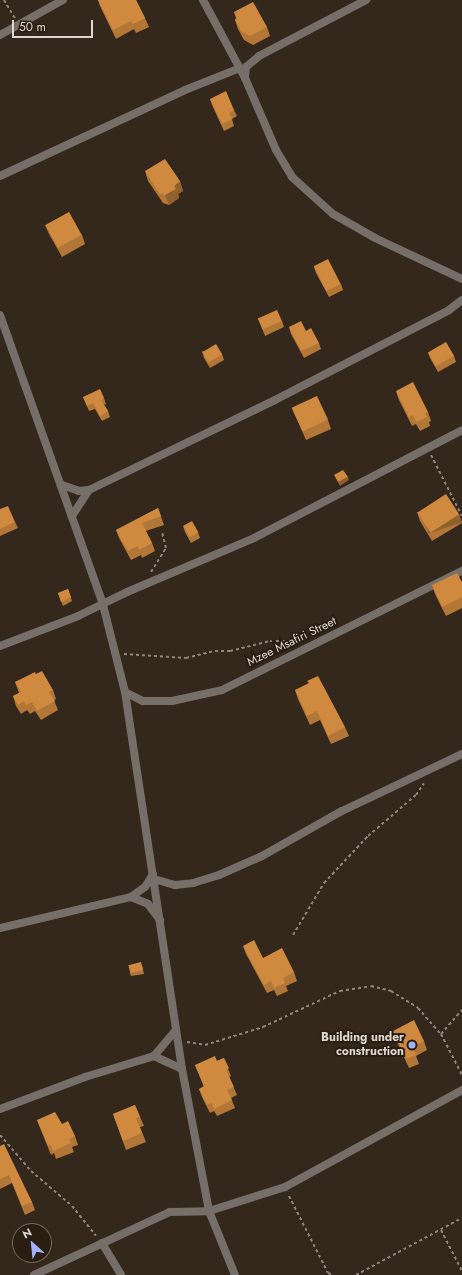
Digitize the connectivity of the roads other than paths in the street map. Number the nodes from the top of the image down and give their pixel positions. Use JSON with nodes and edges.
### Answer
{"nodes":[{"id":1,"x":62,"y":0,"type":"edge"},
{"id":2,"x":203,"y":0,"type":"edge"},
{"id":3,"x":366,"y":0,"type":"edge"},
{"id":4,"x":0,"y":35,"type":"edge"},
{"id":5,"x":240,"y":68,"type":"junction"},
{"id":6,"x":245,"y":78,"type":"junction"},
{"id":7,"x":0,"y":176,"type":"edge"},
{"id":8,"x":462,"y":279,"type":"edge"},
{"id":9,"x":462,"y":300,"type":"edge"},
{"id":10,"x":0,"y":315,"type":"edge"},
{"id":11,"x":462,"y":430,"type":"edge"},
{"id":12,"x":62,"y":485,"type":"junction"},
{"id":13,"x":89,"y":490,"type":"junction"},
{"id":14,"x":72,"y":516,"type":"junction"},
{"id":15,"x":462,"y":570,"type":"edge"},
{"id":16,"x":103,"y":605,"type":"junction"},
{"id":17,"x":0,"y":646,"type":"edge"},
{"id":18,"x":125,"y":692,"type":"junction"},
{"id":19,"x":462,"y":754,"type":"edge"},
{"id":20,"x":154,"y":876,"type":"junction"},
{"id":21,"x":131,"y":897,"type":"junction"},
{"id":22,"x":161,"y":921,"type":"junction"},
{"id":23,"x":0,"y":928,"type":"edge"},
{"id":24,"x":176,"y":1035,"type":"junction"},
{"id":25,"x":154,"y":1056,"type":"junction"},
{"id":26,"x":182,"y":1069,"type":"junction"},
{"id":27,"x":462,"y":1090,"type":"edge"},
{"id":28,"x":0,"y":1109,"type":"edge"},
{"id":29,"x":209,"y":1211,"type":"junction"},
{"id":30,"x":102,"y":1243,"type":"junction"},
{"id":31,"x":34,"y":1275,"type":"edge"},
{"id":32,"x":121,"y":1275,"type":"edge"},
{"id":33,"x":235,"y":1275,"type":"edge"}],
"edges":[{"from":1,"to":4,"type":"street"},
{"from":2,"to":5,"type":"street"},
{"from":3,"to":6,"type":"street"},
{"from":5,"to":6,"type":"street"},
{"from":5,"to":7,"type":"street"},
{"from":6,"to":8,"type":"street"},
{"from":9,"to":13,"type":"street"},
{"from":10,"to":12,"type":"street"},
{"from":11,"to":16,"type":"street"},
{"from":12,"to":13,"type":"street"},
{"from":12,"to":14,"type":"street"},
{"from":13,"to":14,"type":"street"},
{"from":14,"to":16,"type":"street"},
{"from":15,"to":18,"type":"street","name":"Mzee Msafiri Street"},
{"from":16,"to":17,"type":"street"},
{"from":16,"to":18,"type":"street"},
{"from":18,"to":20,"type":"street"},
{"from":19,"to":20,"type":"street"},
{"from":20,"to":21,"type":"street"},
{"from":20,"to":22,"type":"street"},
{"from":21,"to":22,"type":"street"},
{"from":21,"to":23,"type":"street"},
{"from":22,"to":24,"type":"street"},
{"from":24,"to":25,"type":"street"},
{"from":24,"to":26,"type":"street"},
{"from":25,"to":26,"type":"street"},
{"from":25,"to":28,"type":"street"},
{"from":26,"to":29,"type":"street"},
{"from":27,"to":29,"type":"street"},
{"from":29,"to":30,"type":"street"},
{"from":29,"to":33,"type":"street"},
{"from":30,"to":31,"type":"street"},
{"from":30,"to":32,"type":"street"}]}
